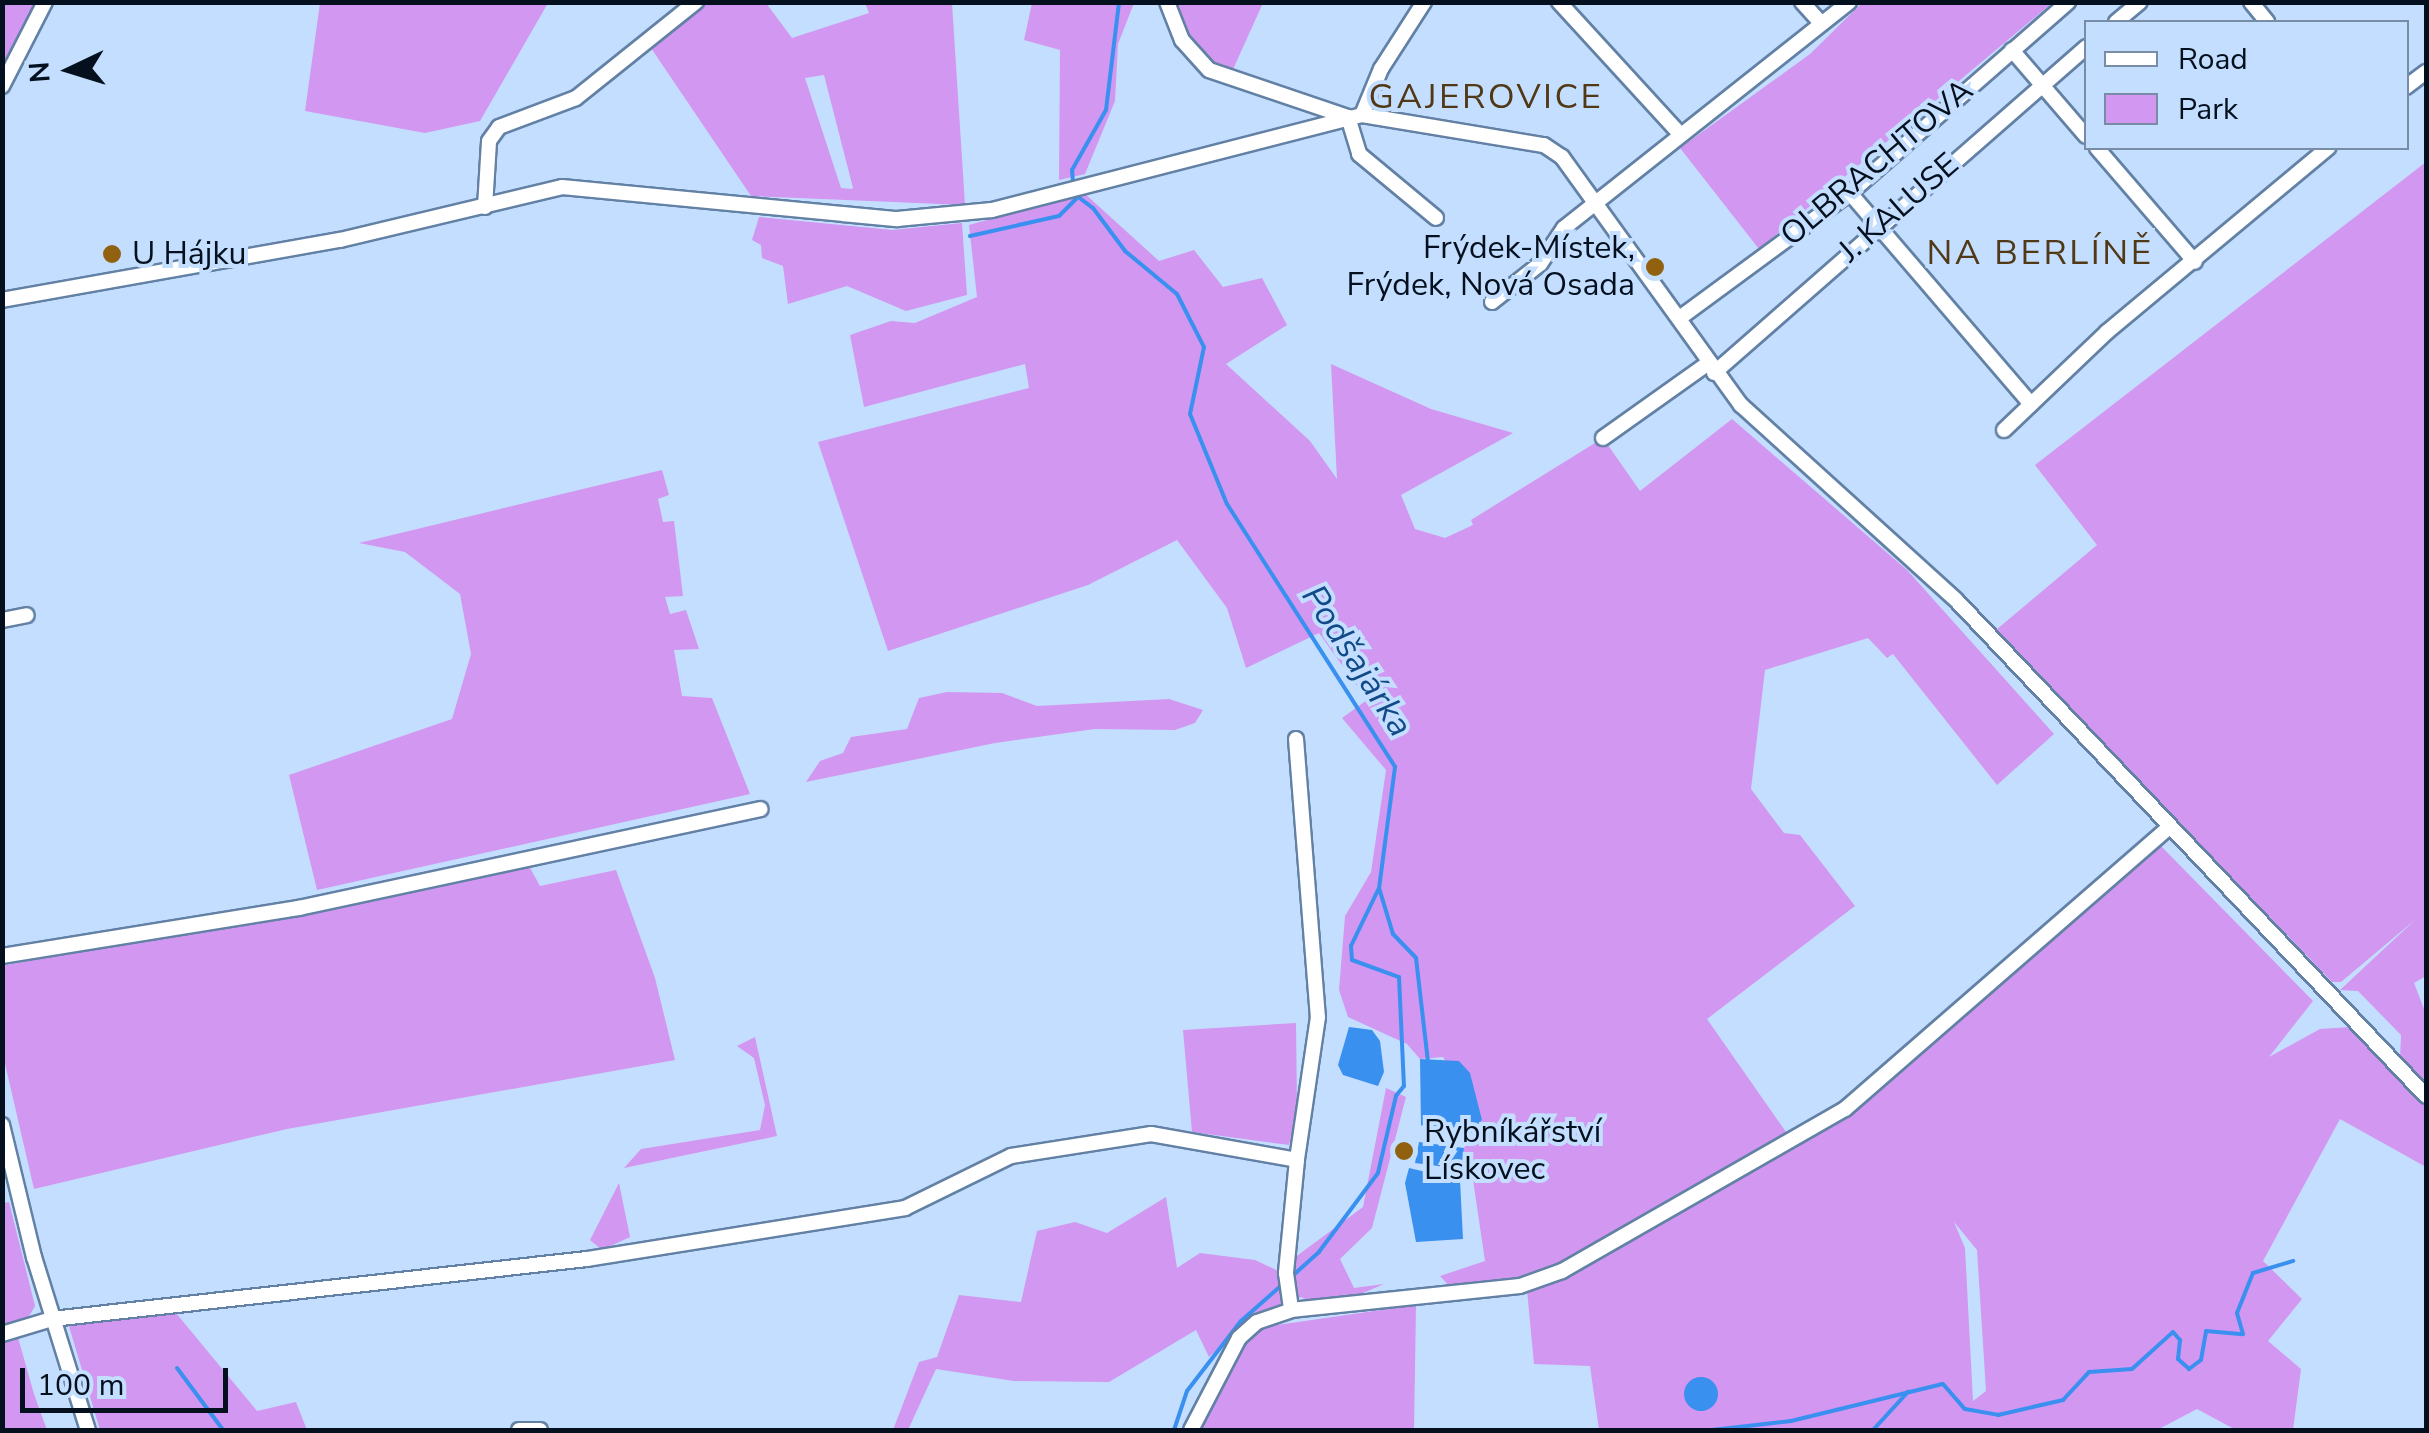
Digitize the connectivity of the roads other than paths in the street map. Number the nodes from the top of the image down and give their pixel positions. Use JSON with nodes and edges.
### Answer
{"nodes":[{"id":1,"x":45,"y":2,"type":"edge"},
{"id":2,"x":696,"y":2,"type":"edge"},
{"id":3,"x":1167,"y":2,"type":"edge"},
{"id":4,"x":1424,"y":2,"type":"edge"},
{"id":5,"x":1559,"y":2,"type":"edge"},
{"id":6,"x":1802,"y":2,"type":"edge"},
{"id":7,"x":1849,"y":2,"type":"edge"},
{"id":8,"x":2068,"y":2,"type":"edge"},
{"id":9,"x":2140,"y":2,"type":"edge"},
{"id":10,"x":2118,"y":20,"type":"edge"},
{"id":11,"x":1821,"y":23,"type":"junction"},
{"id":12,"x":2084,"y":49,"type":"edge"},
{"id":13,"x":2012,"y":50,"type":"junction"},
{"id":14,"x":2042,"y":84,"type":"junction"},
{"id":15,"x":2,"y":86,"type":"edge"},
{"id":16,"x":1355,"y":116,"type":"junction"},
{"id":17,"x":2084,"y":134,"type":"edge"},
{"id":18,"x":1680,"y":135,"type":"junction"},
{"id":19,"x":2099,"y":150,"type":"edge"},
{"id":20,"x":2326,"y":150,"type":"edge"},
{"id":21,"x":1850,"y":193,"type":"junction"},
{"id":22,"x":1596,"y":207,"type":"junction"},
{"id":23,"x":485,"y":208,"type":"junction"},
{"id":24,"x":1436,"y":218,"type":"dead end"},
{"id":25,"x":1878,"y":225,"type":"junction"},
{"id":26,"x":2195,"y":262,"type":"junction"},
{"id":27,"x":2,"y":300,"type":"edge"},
{"id":28,"x":1492,"y":302,"type":"dead end"},
{"id":29,"x":1681,"y":318,"type":"junction"},
{"id":30,"x":1710,"y":368,"type":"junction"},
{"id":31,"x":2031,"y":404,"type":"junction"},
{"id":32,"x":2004,"y":430,"type":"dead end"},
{"id":33,"x":1604,"y":438,"type":"dead end"},
{"id":34,"x":27,"y":616,"type":"dead end"},
{"id":35,"x":2,"y":620,"type":"edge"},
{"id":36,"x":1296,"y":739,"type":"dead end"},
{"id":37,"x":761,"y":809,"type":"dead end"},
{"id":38,"x":2170,"y":827,"type":"junction"},
{"id":39,"x":2,"y":956,"type":"edge"},
{"id":40,"x":2426,"y":1096,"type":"edge"},
{"id":41,"x":2,"y":1125,"type":"edge"},
{"id":42,"x":1297,"y":1160,"type":"junction"},
{"id":43,"x":1290,"y":1310,"type":"junction"},
{"id":44,"x":52,"y":1319,"type":"junction"},
{"id":45,"x":2,"y":1334,"type":"edge"},
{"id":46,"x":88,"y":1430,"type":"edge"},
{"id":47,"x":519,"y":1430,"type":"edge"},
{"id":48,"x":540,"y":1430,"type":"edge"},
{"id":49,"x":1191,"y":1430,"type":"edge"}],
"edges":[{"from":1,"to":15,"type":"street"},
{"from":2,"to":23,"type":"street"},
{"from":3,"to":16,"type":"street"},
{"from":4,"to":16,"type":"street"},
{"from":5,"to":18,"type":"street"},
{"from":6,"to":11,"type":"street"},
{"from":7,"to":11,"type":"street"},
{"from":8,"to":13,"type":"street","name":"OLBRACHTOVA"},
{"from":9,"to":10,"type":"street"},
{"from":11,"to":18,"type":"street"},
{"from":12,"to":14,"type":"street","name":"J. KALUSE"},
{"from":13,"to":14,"type":"street"},
{"from":13,"to":21,"type":"street","name":"OLBRACHTOVA"},
{"from":14,"to":17,"type":"street"},
{"from":14,"to":25,"type":"street","name":"J. KALUSE"},
{"from":16,"to":22,"type":"street"},
{"from":16,"to":23,"type":"street"},
{"from":16,"to":24,"type":"street"},
{"from":18,"to":22,"type":"street"},
{"from":19,"to":26,"type":"street"},
{"from":20,"to":26,"type":"street"},
{"from":21,"to":25,"type":"street"},
{"from":21,"to":29,"type":"street","name":"OLBRACHTOVA"},
{"from":22,"to":28,"type":"street"},
{"from":22,"to":29,"type":"street"},
{"from":23,"to":27,"type":"street"},
{"from":25,"to":30,"type":"street","name":"J. KALUSE"},
{"from":25,"to":31,"type":"street"},
{"from":26,"to":31,"type":"street"},
{"from":29,"to":30,"type":"street"},
{"from":30,"to":33,"type":"street","name":"J. KALUSE"},
{"from":30,"to":38,"type":"street"},
{"from":31,"to":32,"type":"street"},
{"from":34,"to":35,"type":"street"},
{"from":36,"to":42,"type":"street"},
{"from":37,"to":39,"type":"street"},
{"from":38,"to":40,"type":"street"},
{"from":38,"to":43,"type":"street"},
{"from":41,"to":44,"type":"street"},
{"from":42,"to":43,"type":"street"},
{"from":42,"to":44,"type":"street"},
{"from":43,"to":49,"type":"street"},
{"from":44,"to":45,"type":"street"},
{"from":44,"to":46,"type":"street"},
{"from":47,"to":48,"type":"street"}]}
